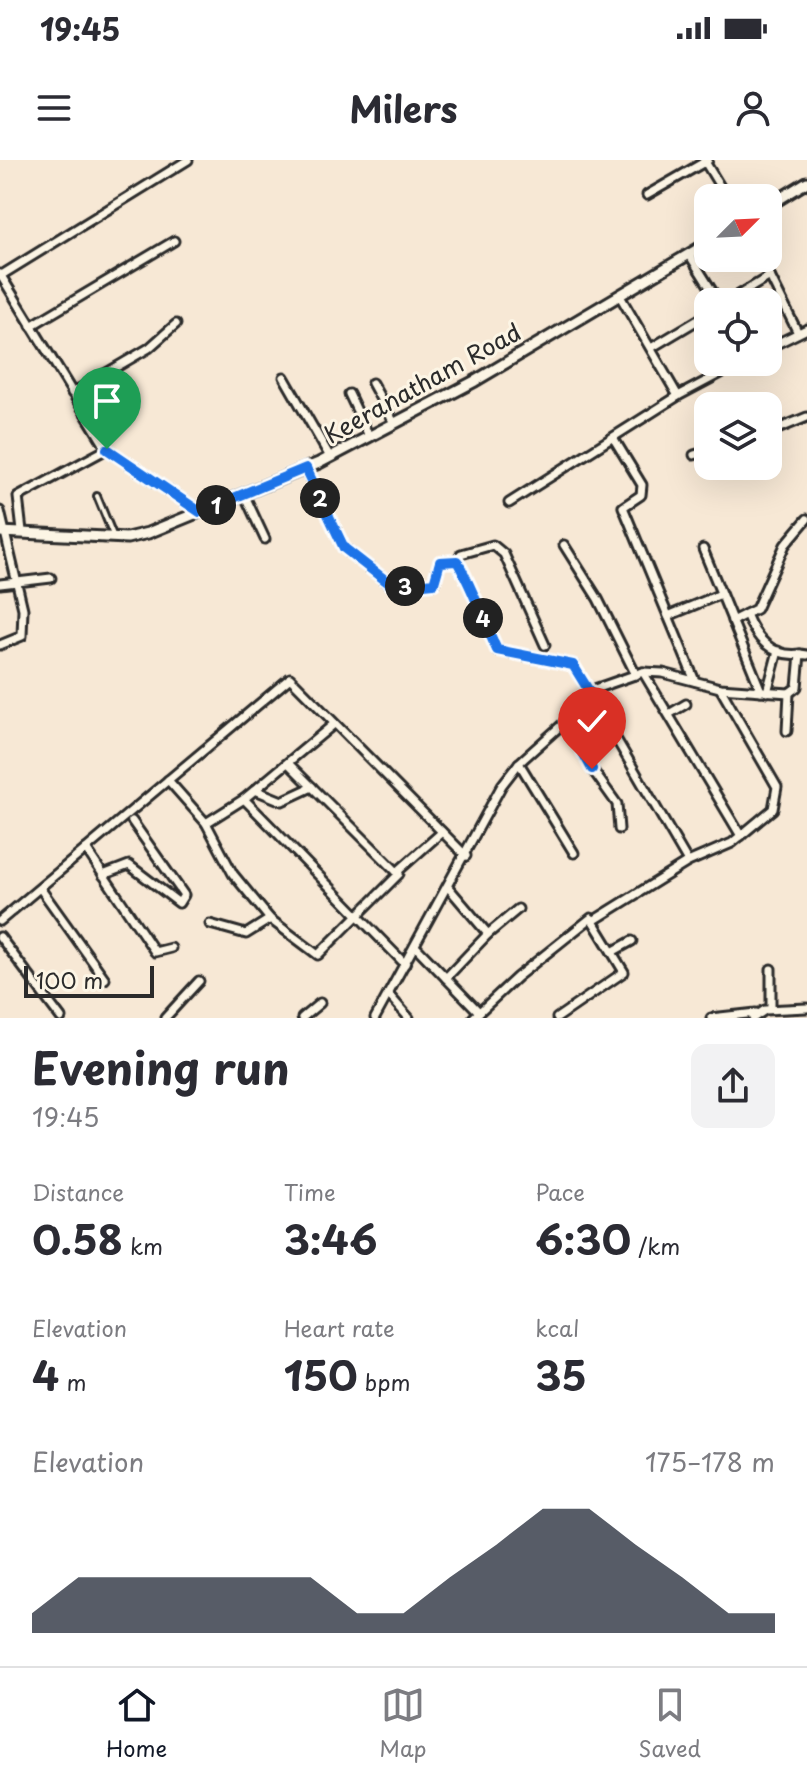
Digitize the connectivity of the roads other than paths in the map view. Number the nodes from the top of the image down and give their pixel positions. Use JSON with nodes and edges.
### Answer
{"nodes":[{"id":1,"x":188,"y":160,"type":"edge"},
{"id":2,"x":706,"y":161,"type":"edge"},
{"id":3,"x":807,"y":182,"type":"edge"},
{"id":4,"x":719,"y":184,"type":"edge"},
{"id":5,"x":647,"y":195,"type":"dead end"},
{"id":6,"x":782,"y":197,"type":"edge"},
{"id":7,"x":174,"y":241,"type":"dead end"},
{"id":8,"x":694,"y":251,"type":"edge"},
{"id":9,"x":689,"y":254,"type":"junction"},
{"id":10,"x":768,"y":272,"type":"edge"},
{"id":11,"x":0,"y":275,"type":"edge"},
{"id":12,"x":770,"y":276,"type":"junction"},
{"id":13,"x":710,"y":288,"type":"edge"},
{"id":14,"x":750,"y":288,"type":"edge"},
{"id":15,"x":620,"y":296,"type":"junction"},
{"id":16,"x":694,"y":322,"type":"edge"},
{"id":17,"x":176,"y":324,"type":"dead end"},
{"id":18,"x":31,"y":326,"type":"junction"},
{"id":19,"x":807,"y":329,"type":"edge"},
{"id":20,"x":798,"y":333,"type":"junction"},
{"id":21,"x":782,"y":341,"type":"edge"},
{"id":22,"x":651,"y":348,"type":"junction"},
{"id":23,"x":716,"y":376,"type":"edge"},
{"id":24,"x":284,"y":377,"type":"dead end"},
{"id":25,"x":372,"y":383,"type":"dead end"},
{"id":26,"x":72,"y":393,"type":"junction"},
{"id":27,"x":349,"y":394,"type":"dead end"},
{"id":28,"x":678,"y":396,"type":"junction"},
{"id":29,"x":807,"y":417,"type":"edge"},
{"id":30,"x":394,"y":423,"type":"junction"},
{"id":31,"x":782,"y":427,"type":"edge"},
{"id":32,"x":369,"y":436,"type":"junction"},
{"id":33,"x":614,"y":439,"type":"junction"},
{"id":34,"x":107,"y":449,"type":"junction"},
{"id":35,"x":330,"y":457,"type":"junction"},
{"id":36,"x":306,"y":468,"type":"junction"},
{"id":37,"x":244,"y":494,"type":"junction"},
{"id":38,"x":97,"y":496,"type":"dead end"},
{"id":39,"x":509,"y":503,"type":"dead end"},
{"id":40,"x":0,"y":511,"type":"edge"},
{"id":41,"x":200,"y":512,"type":"junction"},
{"id":42,"x":807,"y":519,"type":"edge"},
{"id":43,"x":22,"y":531,"type":"junction"},
{"id":44,"x":3,"y":532,"type":"edge"},
{"id":45,"x":114,"y":537,"type":"junction"},
{"id":46,"x":265,"y":539,"type":"dead end"},
{"id":47,"x":564,"y":545,"type":"dead end"},
{"id":48,"x":703,"y":549,"type":"dead end"},
{"id":49,"x":457,"y":561,"type":"junction"},
{"id":50,"x":51,"y":578,"type":"dead end"},
{"id":51,"x":18,"y":583,"type":"junction"},
{"id":52,"x":0,"y":585,"type":"edge"},
{"id":53,"x":721,"y":594,"type":"junction"},
{"id":54,"x":746,"y":614,"type":"junction"},
{"id":55,"x":668,"y":616,"type":"junction"},
{"id":56,"x":732,"y":621,"type":"junction"},
{"id":57,"x":0,"y":645,"type":"edge"},
{"id":58,"x":545,"y":645,"type":"dead end"},
{"id":59,"x":778,"y":651,"type":"junction"},
{"id":60,"x":804,"y":654,"type":"edge"},
{"id":61,"x":639,"y":674,"type":"junction"},
{"id":62,"x":695,"y":681,"type":"junction"},
{"id":63,"x":720,"y":688,"type":"junction"},
{"id":64,"x":589,"y":691,"type":"junction"},
{"id":65,"x":764,"y":692,"type":"junction"},
{"id":66,"x":789,"y":693,"type":"junction"},
{"id":67,"x":686,"y":704,"type":"dead end"},
{"id":68,"x":669,"y":714,"type":"junction"},
{"id":69,"x":566,"y":721,"type":"junction"},
{"id":70,"x":334,"y":724,"type":"junction"},
{"id":71,"x":787,"y":731,"type":"dead end"},
{"id":72,"x":288,"y":763,"type":"junction"},
{"id":73,"x":519,"y":763,"type":"junction"},
{"id":74,"x":168,"y":780,"type":"junction"},
{"id":75,"x":312,"y":787,"type":"junction"},
{"id":76,"x":255,"y":790,"type":"junction"},
{"id":77,"x":244,"y":799,"type":"junction"},
{"id":78,"x":132,"y":821,"type":"dead end"},
{"id":79,"x":206,"y":823,"type":"junction"},
{"id":80,"x":619,"y":829,"type":"dead end"},
{"id":81,"x":442,"y":832,"type":"junction"},
{"id":82,"x":741,"y":836,"type":"junction"},
{"id":83,"x":86,"y":849,"type":"junction"},
{"id":84,"x":574,"y":853,"type":"dead end"},
{"id":85,"x":466,"y":856,"type":"junction"},
{"id":86,"x":688,"y":862,"type":"junction"},
{"id":87,"x":397,"y":872,"type":"junction"},
{"id":88,"x":103,"y":875,"type":"junction"},
{"id":89,"x":448,"y":887,"type":"junction"},
{"id":90,"x":40,"y":888,"type":"junction"},
{"id":91,"x":518,"y":909,"type":"dead end"},
{"id":92,"x":358,"y":918,"type":"junction"},
{"id":93,"x":270,"y":919,"type":"junction"},
{"id":94,"x":0,"y":921,"type":"edge"},
{"id":95,"x":593,"y":921,"type":"junction"},
{"id":96,"x":210,"y":924,"type":"dead end"},
{"id":97,"x":488,"y":934,"type":"junction"},
{"id":98,"x":0,"y":937,"type":"edge"},
{"id":99,"x":632,"y":941,"type":"dead end"},
{"id":100,"x":415,"y":946,"type":"junction"},
{"id":101,"x":171,"y":948,"type":"dead end"},
{"id":102,"x":612,"y":952,"type":"junction"},
{"id":103,"x":405,"y":964,"type":"junction"},
{"id":104,"x":771,"y":969,"type":"dead end"},
{"id":105,"x":446,"y":978,"type":"junction"},
{"id":106,"x":105,"y":979,"type":"dead end"},
{"id":107,"x":199,"y":981,"type":"dead end"},
{"id":108,"x":388,"y":994,"type":"junction"},
{"id":109,"x":320,"y":1003,"type":"dead end"},
{"id":110,"x":807,"y":1008,"type":"edge"},
{"id":111,"x":771,"y":1009,"type":"junction"},
{"id":112,"x":476,"y":1015,"type":"edge"},
{"id":113,"x":754,"y":1016,"type":"edge"},
{"id":114,"x":61,"y":1018,"type":"edge"},
{"id":115,"x":165,"y":1018,"type":"edge"},
{"id":116,"x":302,"y":1018,"type":"edge"},
{"id":117,"x":375,"y":1018,"type":"edge"},
{"id":118,"x":409,"y":1018,"type":"edge"},
{"id":119,"x":557,"y":1018,"type":"edge"},
{"id":120,"x":711,"y":1018,"type":"edge"}],
"edges":[{"from":1,"to":11,"type":"street"},
{"from":2,"to":4,"type":"street"},
{"from":2,"to":5,"type":"street"},
{"from":3,"to":6,"type":"street"},
{"from":7,"to":18,"type":"street"},
{"from":8,"to":9,"type":"street","name":"Keeranatham Road"},
{"from":9,"to":13,"type":"street"},
{"from":9,"to":15,"type":"street","name":"Keeranatham Road"},
{"from":10,"to":12,"type":"street"},
{"from":11,"to":18,"type":"street"},
{"from":12,"to":14,"type":"street"},
{"from":12,"to":20,"type":"street"},
{"from":15,"to":22,"type":"street"},
{"from":15,"to":30,"type":"street","name":"Keeranatham Road"},
{"from":16,"to":22,"type":"street"},
{"from":17,"to":26,"type":"street"},
{"from":18,"to":26,"type":"street"},
{"from":19,"to":20,"type":"street"},
{"from":20,"to":21,"type":"street"},
{"from":22,"to":28,"type":"street"},
{"from":23,"to":28,"type":"street"},
{"from":24,"to":35,"type":"street"},
{"from":25,"to":30,"type":"street"},
{"from":26,"to":34,"type":"street"},
{"from":27,"to":32,"type":"street"},
{"from":28,"to":33,"type":"street"},
{"from":29,"to":31,"type":"street"},
{"from":30,"to":32,"type":"street","name":"Keeranatham Road"},
{"from":32,"to":35,"type":"street","name":"Keeranatham Road"},
{"from":33,"to":39,"type":"street"},
{"from":33,"to":55,"type":"street"},
{"from":34,"to":41,"type":"street"},
{"from":34,"to":43,"type":"street"},
{"from":35,"to":36,"type":"street","name":"Keeranatham Road"},
{"from":36,"to":37,"type":"street","name":"Keeranatham Road"},
{"from":36,"to":49,"type":"street"},
{"from":37,"to":41,"type":"street","name":"Keeranatham Road"},
{"from":37,"to":46,"type":"street"},
{"from":38,"to":45,"type":"lane"},
{"from":40,"to":44,"type":"street"},
{"from":41,"to":45,"type":"street","name":"Keeranatham Road"},
{"from":42,"to":54,"type":"street"},
{"from":43,"to":44,"type":"street","name":"Keeranatham Road"},
{"from":43,"to":45,"type":"street","name":"Keeranatham Road"},
{"from":44,"to":51,"type":"street"},
{"from":47,"to":61,"type":"street"},
{"from":48,"to":53,"type":"street"},
{"from":49,"to":58,"type":"street"},
{"from":49,"to":64,"type":"street"},
{"from":50,"to":51,"type":"street"},
{"from":51,"to":52,"type":"street"},
{"from":51,"to":57,"type":"street"},
{"from":53,"to":55,"type":"street"},
{"from":53,"to":56,"type":"street"},
{"from":54,"to":56,"type":"street"},
{"from":54,"to":59,"type":"street"},
{"from":55,"to":62,"type":"street"},
{"from":56,"to":65,"type":"street"},
{"from":59,"to":60,"type":"street"},
{"from":59,"to":65,"type":"street"},
{"from":60,"to":66,"type":"street"},
{"from":61,"to":62,"type":"street"},
{"from":61,"to":64,"type":"street"},
{"from":61,"to":68,"type":"street"},
{"from":62,"to":63,"type":"street"},
{"from":63,"to":65,"type":"street"},
{"from":63,"to":82,"type":"street"},
{"from":64,"to":69,"type":"street"},
{"from":64,"to":86,"type":"street"},
{"from":65,"to":66,"type":"street"},
{"from":66,"to":71,"type":"street"},
{"from":67,"to":68,"type":"street"},
{"from":68,"to":82,"type":"street"},
{"from":69,"to":73,"type":"street"},
{"from":69,"to":80,"type":"street"},
{"from":70,"to":72,"type":"street"},
{"from":70,"to":74,"type":"street"},
{"from":70,"to":81,"type":"street"},
{"from":72,"to":75,"type":"street"},
{"from":72,"to":76,"type":"street"},
{"from":73,"to":84,"type":"street"},
{"from":73,"to":85,"type":"street"},
{"from":74,"to":79,"type":"street"},
{"from":74,"to":83,"type":"street"},
{"from":75,"to":76,"type":"street"},
{"from":75,"to":87,"type":"street"},
{"from":76,"to":77,"type":"street"},
{"from":77,"to":79,"type":"street"},
{"from":77,"to":92,"type":"street"},
{"from":78,"to":88,"type":"street"},
{"from":79,"to":93,"type":"street"},
{"from":81,"to":85,"type":"street"},
{"from":81,"to":87,"type":"street"},
{"from":82,"to":86,"type":"street"},
{"from":83,"to":88,"type":"street"},
{"from":83,"to":90,"type":"street"},
{"from":85,"to":89,"type":"street"},
{"from":86,"to":95,"type":"street"},
{"from":87,"to":92,"type":"street"},
{"from":88,"to":101,"type":"street"},
{"from":89,"to":97,"type":"street"},
{"from":89,"to":100,"type":"street"},
{"from":90,"to":94,"type":"street"},
{"from":90,"to":106,"type":"street"},
{"from":91,"to":97,"type":"street"},
{"from":92,"to":93,"type":"street"},
{"from":92,"to":103,"type":"street"},
{"from":93,"to":96,"type":"street"},
{"from":95,"to":102,"type":"street"},
{"from":95,"to":112,"type":"street"},
{"from":97,"to":105,"type":"street"},
{"from":98,"to":114,"type":"street"},
{"from":99,"to":102,"type":"street"},
{"from":100,"to":103,"type":"street"},
{"from":100,"to":105,"type":"street"},
{"from":102,"to":119,"type":"street"},
{"from":103,"to":108,"type":"street"},
{"from":104,"to":111,"type":"street"},
{"from":105,"to":112,"type":"street"},
{"from":107,"to":115,"type":"street"},
{"from":108,"to":117,"type":"street"},
{"from":108,"to":118,"type":"street"},
{"from":109,"to":116,"type":"street"},
{"from":110,"to":111,"type":"street"},
{"from":111,"to":113,"type":"street"},
{"from":113,"to":120,"type":"street"}]}
